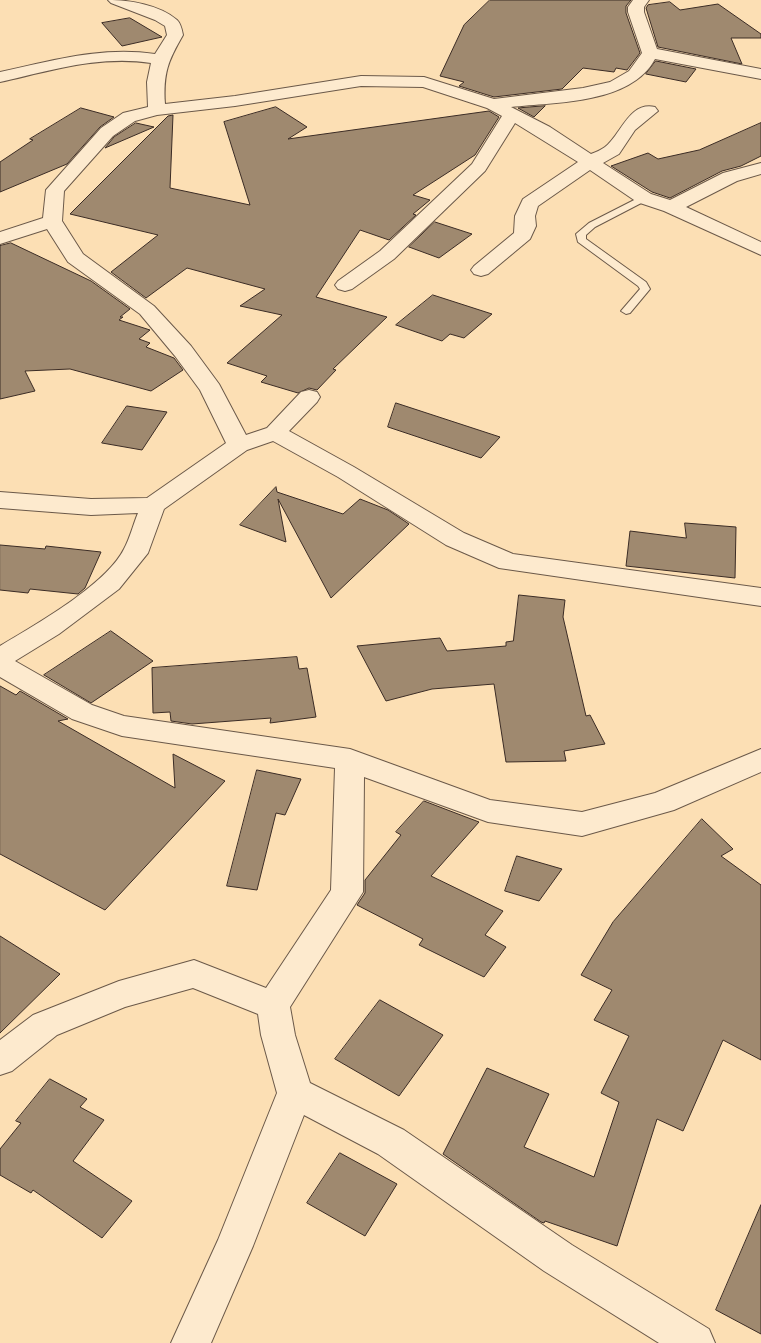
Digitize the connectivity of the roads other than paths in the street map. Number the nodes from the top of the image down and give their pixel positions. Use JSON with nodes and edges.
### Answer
{"nodes":[{"id":1,"x":116,"y":0,"type":"edge"},
{"id":2,"x":640,"y":0,"type":"edge"},
{"id":3,"x":650,"y":54,"type":"junction"},
{"id":4,"x":160,"y":60,"type":"junction"},
{"id":5,"x":761,"y":74,"type":"edge"},
{"id":6,"x":0,"y":77,"type":"edge"},
{"id":7,"x":494,"y":104,"type":"junction"},
{"id":8,"x":157,"y":110,"type":"junction"},
{"id":9,"x":649,"y":111,"type":"dead end"},
{"id":10,"x":512,"y":114,"type":"junction"},
{"id":11,"x":590,"y":162,"type":"junction"},
{"id":12,"x":761,"y":168,"type":"edge"},
{"id":13,"x":644,"y":198,"type":"junction"},
{"id":14,"x":671,"y":207,"type":"junction"},
{"id":15,"x":52,"y":221,"type":"junction"},
{"id":16,"x":0,"y":238,"type":"edge"},
{"id":17,"x":761,"y":249,"type":"edge"},
{"id":18,"x":481,"y":270,"type":"dead end"},
{"id":19,"x":345,"y":285,"type":"dead end"},
{"id":20,"x":626,"y":311,"type":"dead end"},
{"id":21,"x":308,"y":397,"type":"dead end"},
{"id":22,"x":276,"y":433,"type":"junction"},
{"id":23,"x":239,"y":445,"type":"junction"},
{"id":24,"x":0,"y":500,"type":"edge"},
{"id":25,"x":153,"y":505,"type":"junction"},
{"id":26,"x":761,"y":597,"type":"edge"},
{"id":27,"x":0,"y":658,"type":"edge"},
{"id":28,"x":0,"y":665,"type":"edge"},
{"id":29,"x":350,"y":760,"type":"junction"},
{"id":30,"x":761,"y":760,"type":"edge"},
{"id":31,"x":274,"y":1005,"type":"junction"},
{"id":32,"x":0,"y":1060,"type":"edge"},
{"id":33,"x":295,"y":1093,"type":"junction"},
{"id":34,"x":192,"y":1343,"type":"edge"},
{"id":35,"x":695,"y":1343,"type":"edge"}],
"edges":[{"from":1,"to":4,"type":"street"},
{"from":2,"to":3,"type":"street"},
{"from":3,"to":5,"type":"street"},
{"from":3,"to":7,"type":"street"},
{"from":4,"to":6,"type":"street"},
{"from":4,"to":8,"type":"street"},
{"from":7,"to":8,"type":"street"},
{"from":7,"to":10,"type":"street"},
{"from":8,"to":15,"type":"street"},
{"from":9,"to":11,"type":"street"},
{"from":10,"to":11,"type":"street"},
{"from":10,"to":19,"type":"street"},
{"from":11,"to":13,"type":"street"},
{"from":11,"to":18,"type":"street"},
{"from":12,"to":14,"type":"street"},
{"from":13,"to":14,"type":"street"},
{"from":13,"to":20,"type":"lane"},
{"from":14,"to":17,"type":"street"},
{"from":15,"to":16,"type":"street"},
{"from":15,"to":23,"type":"street"},
{"from":21,"to":22,"type":"street"},
{"from":22,"to":23,"type":"street"},
{"from":22,"to":26,"type":"street"},
{"from":23,"to":25,"type":"street"},
{"from":24,"to":25,"type":"street"},
{"from":25,"to":27,"type":"street"},
{"from":28,"to":29,"type":"street"},
{"from":29,"to":30,"type":"street"},
{"from":29,"to":31,"type":"street"},
{"from":31,"to":32,"type":"street"},
{"from":31,"to":33,"type":"street"},
{"from":33,"to":34,"type":"street"},
{"from":33,"to":35,"type":"street"}]}
